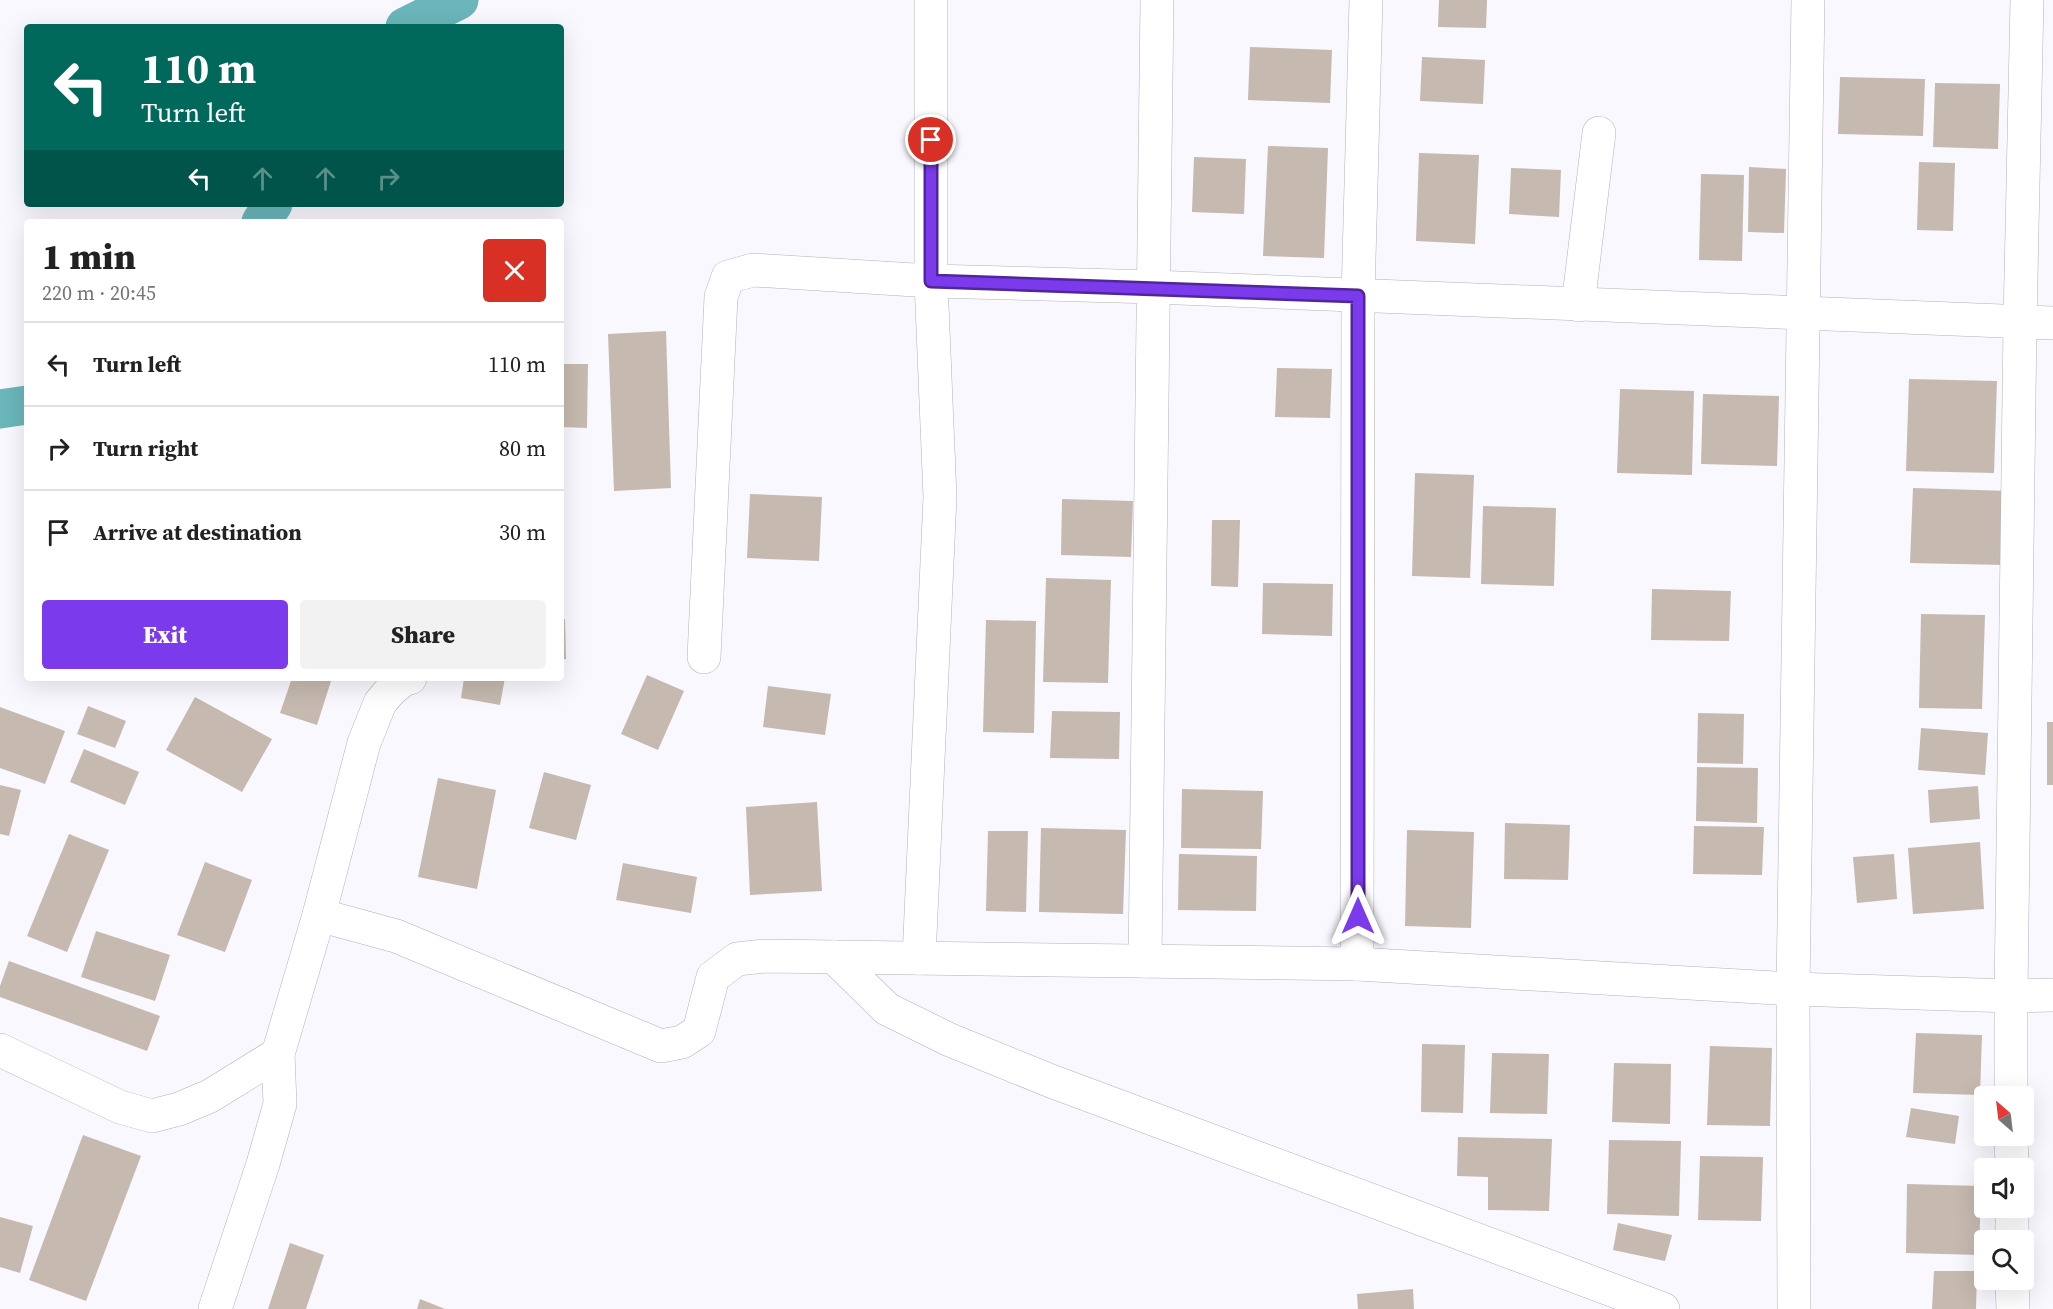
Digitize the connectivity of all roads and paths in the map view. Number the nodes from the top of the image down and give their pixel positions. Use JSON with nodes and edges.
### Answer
{"nodes":[{"id":1,"x":931,"y":0,"type":"edge"},
{"id":2,"x":1157,"y":0,"type":"edge"},
{"id":3,"x":1366,"y":0,"type":"edge"},
{"id":4,"x":1808,"y":0,"type":"edge"},
{"id":5,"x":2027,"y":0,"type":"edge"},
{"id":6,"x":1599,"y":133,"type":"dead end"},
{"id":7,"x":931,"y":281,"type":"junction"},
{"id":8,"x":1154,"y":287,"type":"junction"},
{"id":9,"x":1358,"y":296,"type":"junction"},
{"id":10,"x":1578,"y":304,"type":"junction"},
{"id":11,"x":1804,"y":314,"type":"junction"},
{"id":12,"x":2020,"y":323,"type":"junction"},
{"id":13,"x":2053,"y":323,"type":"edge"},
{"id":14,"x":704,"y":657,"type":"dead end"},
{"id":15,"x":402,"y":681,"type":"edge"},
{"id":16,"x":320,"y":915,"type":"junction"},
{"id":17,"x":834,"y":957,"type":"junction"},
{"id":18,"x":919,"y":958,"type":"junction"},
{"id":19,"x":1145,"y":961,"type":"junction"},
{"id":20,"x":1358,"y":964,"type":"junction"},
{"id":21,"x":1793,"y":988,"type":"junction"},
{"id":22,"x":2053,"y":995,"type":"edge"},
{"id":23,"x":2011,"y":996,"type":"junction"},
{"id":24,"x":0,"y":1050,"type":"edge"},
{"id":25,"x":278,"y":1054,"type":"junction"},
{"id":26,"x":2011,"y":1086,"type":"edge"},
{"id":27,"x":2013,"y":1290,"type":"edge"},
{"id":28,"x":215,"y":1309,"type":"edge"},
{"id":29,"x":1663,"y":1309,"type":"edge"},
{"id":30,"x":1794,"y":1309,"type":"edge"},
{"id":31,"x":2013,"y":1309,"type":"edge"}],
"edges":[{"from":1,"to":7,"type":"street"},
{"from":2,"to":8,"type":"street"},
{"from":3,"to":9,"type":"street"},
{"from":4,"to":11,"type":"street"},
{"from":5,"to":12,"type":"street"},
{"from":6,"to":10,"type":"street"},
{"from":7,"to":8,"type":"street"},
{"from":7,"to":14,"type":"street"},
{"from":7,"to":18,"type":"street"},
{"from":8,"to":9,"type":"street"},
{"from":8,"to":19,"type":"street"},
{"from":9,"to":10,"type":"street"},
{"from":9,"to":20,"type":"street"},
{"from":10,"to":11,"type":"street"},
{"from":11,"to":12,"type":"street"},
{"from":11,"to":21,"type":"street"},
{"from":12,"to":13,"type":"street"},
{"from":12,"to":23,"type":"street"},
{"from":15,"to":16,"type":"street"},
{"from":16,"to":17,"type":"street"},
{"from":16,"to":25,"type":"street"},
{"from":17,"to":18,"type":"street"},
{"from":17,"to":29,"type":"street"},
{"from":18,"to":19,"type":"street"},
{"from":19,"to":20,"type":"street"},
{"from":20,"to":21,"type":"street"},
{"from":21,"to":23,"type":"street"},
{"from":21,"to":30,"type":"street"},
{"from":22,"to":23,"type":"street"},
{"from":23,"to":26,"type":"street"},
{"from":24,"to":25,"type":"street"},
{"from":25,"to":28,"type":"street"},
{"from":27,"to":31,"type":"street"}]}
